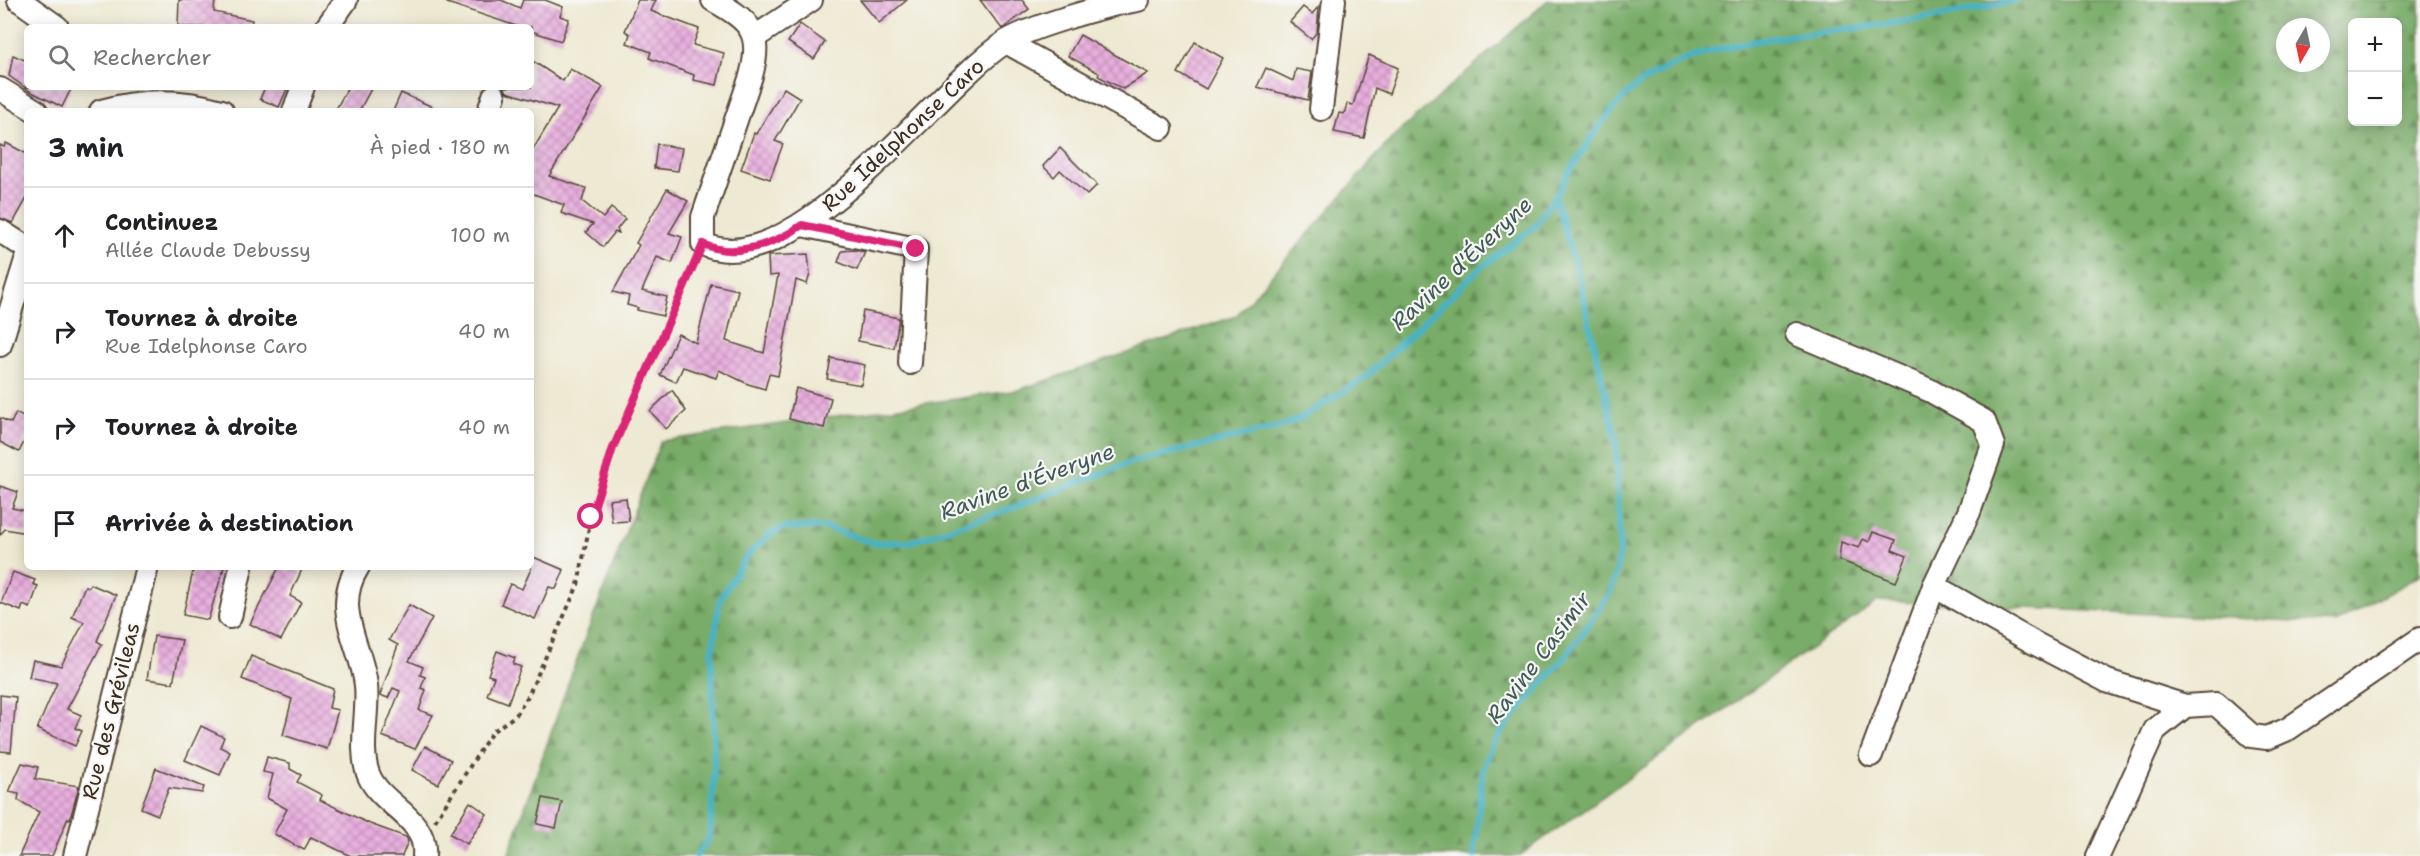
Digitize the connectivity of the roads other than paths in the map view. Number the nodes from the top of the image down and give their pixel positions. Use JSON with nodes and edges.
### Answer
{"nodes":[{"id":1,"x":19,"y":0,"type":"edge"},
{"id":2,"x":346,"y":0,"type":"edge"},
{"id":3,"x":713,"y":0,"type":"edge"},
{"id":4,"x":811,"y":0,"type":"edge"},
{"id":5,"x":1138,"y":0,"type":"edge"},
{"id":6,"x":1334,"y":0,"type":"edge"},
{"id":7,"x":53,"y":24,"type":"edge"},
{"id":8,"x":329,"y":24,"type":"edge"},
{"id":9,"x":755,"y":37,"type":"junction"},
{"id":10,"x":1006,"y":42,"type":"junction"},
{"id":11,"x":0,"y":89,"type":"edge"},
{"id":12,"x":165,"y":90,"type":"edge"},
{"id":13,"x":302,"y":90,"type":"edge"},
{"id":14,"x":182,"y":102,"type":"junction"},
{"id":15,"x":31,"y":108,"type":"edge"},
{"id":16,"x":117,"y":108,"type":"edge"},
{"id":17,"x":209,"y":108,"type":"edge"},
{"id":18,"x":295,"y":108,"type":"edge"},
{"id":19,"x":1321,"y":109,"type":"dead end"},
{"id":20,"x":1161,"y":128,"type":"dead end"},
{"id":21,"x":802,"y":225,"type":"junction"},
{"id":22,"x":0,"y":231,"type":"edge"},
{"id":23,"x":24,"y":246,"type":"edge"},
{"id":24,"x":24,"y":267,"type":"edge"},
{"id":25,"x":1797,"y":334,"type":"dead end"},
{"id":26,"x":0,"y":345,"type":"edge"},
{"id":27,"x":910,"y":363,"type":"dead end"},
{"id":28,"x":146,"y":570,"type":"edge"},
{"id":29,"x":240,"y":570,"type":"edge"},
{"id":30,"x":356,"y":570,"type":"edge"},
{"id":31,"x":1934,"y":586,"type":"junction"},
{"id":32,"x":230,"y":617,"type":"dead end"},
{"id":33,"x":2420,"y":639,"type":"edge"},
{"id":34,"x":2185,"y":706,"type":"junction"},
{"id":35,"x":1871,"y":755,"type":"dead end"},
{"id":36,"x":423,"y":848,"type":"edge"},
{"id":37,"x":75,"y":856,"type":"edge"},
{"id":38,"x":2098,"y":856,"type":"edge"}],
"edges":[{"from":1,"to":7,"type":"street"},
{"from":2,"to":8,"type":"street"},
{"from":3,"to":9,"type":"street"},
{"from":4,"to":9,"type":"street"},
{"from":5,"to":10,"type":"street","name":"Rue Idelphonse Caro"},
{"from":6,"to":19,"type":"street"},
{"from":9,"to":21,"type":"street","name":"Rue Idelphonse Caro"},
{"from":10,"to":20,"type":"street"},
{"from":10,"to":21,"type":"street","name":"Rue Idelphonse Caro"},
{"from":11,"to":15,"type":"street"},
{"from":12,"to":14,"type":"street"},
{"from":13,"to":18,"type":"street"},
{"from":14,"to":16,"type":"street"},
{"from":14,"to":17,"type":"street"},
{"from":21,"to":27,"type":"street"},
{"from":22,"to":23,"type":"street"},
{"from":24,"to":26,"type":"street"},
{"from":25,"to":31,"type":"street"},
{"from":28,"to":37,"type":"street","name":"Rue des Grévileas"},
{"from":29,"to":32,"type":"street"},
{"from":30,"to":36,"type":"street"},
{"from":31,"to":34,"type":"street"},
{"from":31,"to":35,"type":"street"},
{"from":33,"to":34,"type":"street"},
{"from":34,"to":38,"type":"street"}]}
